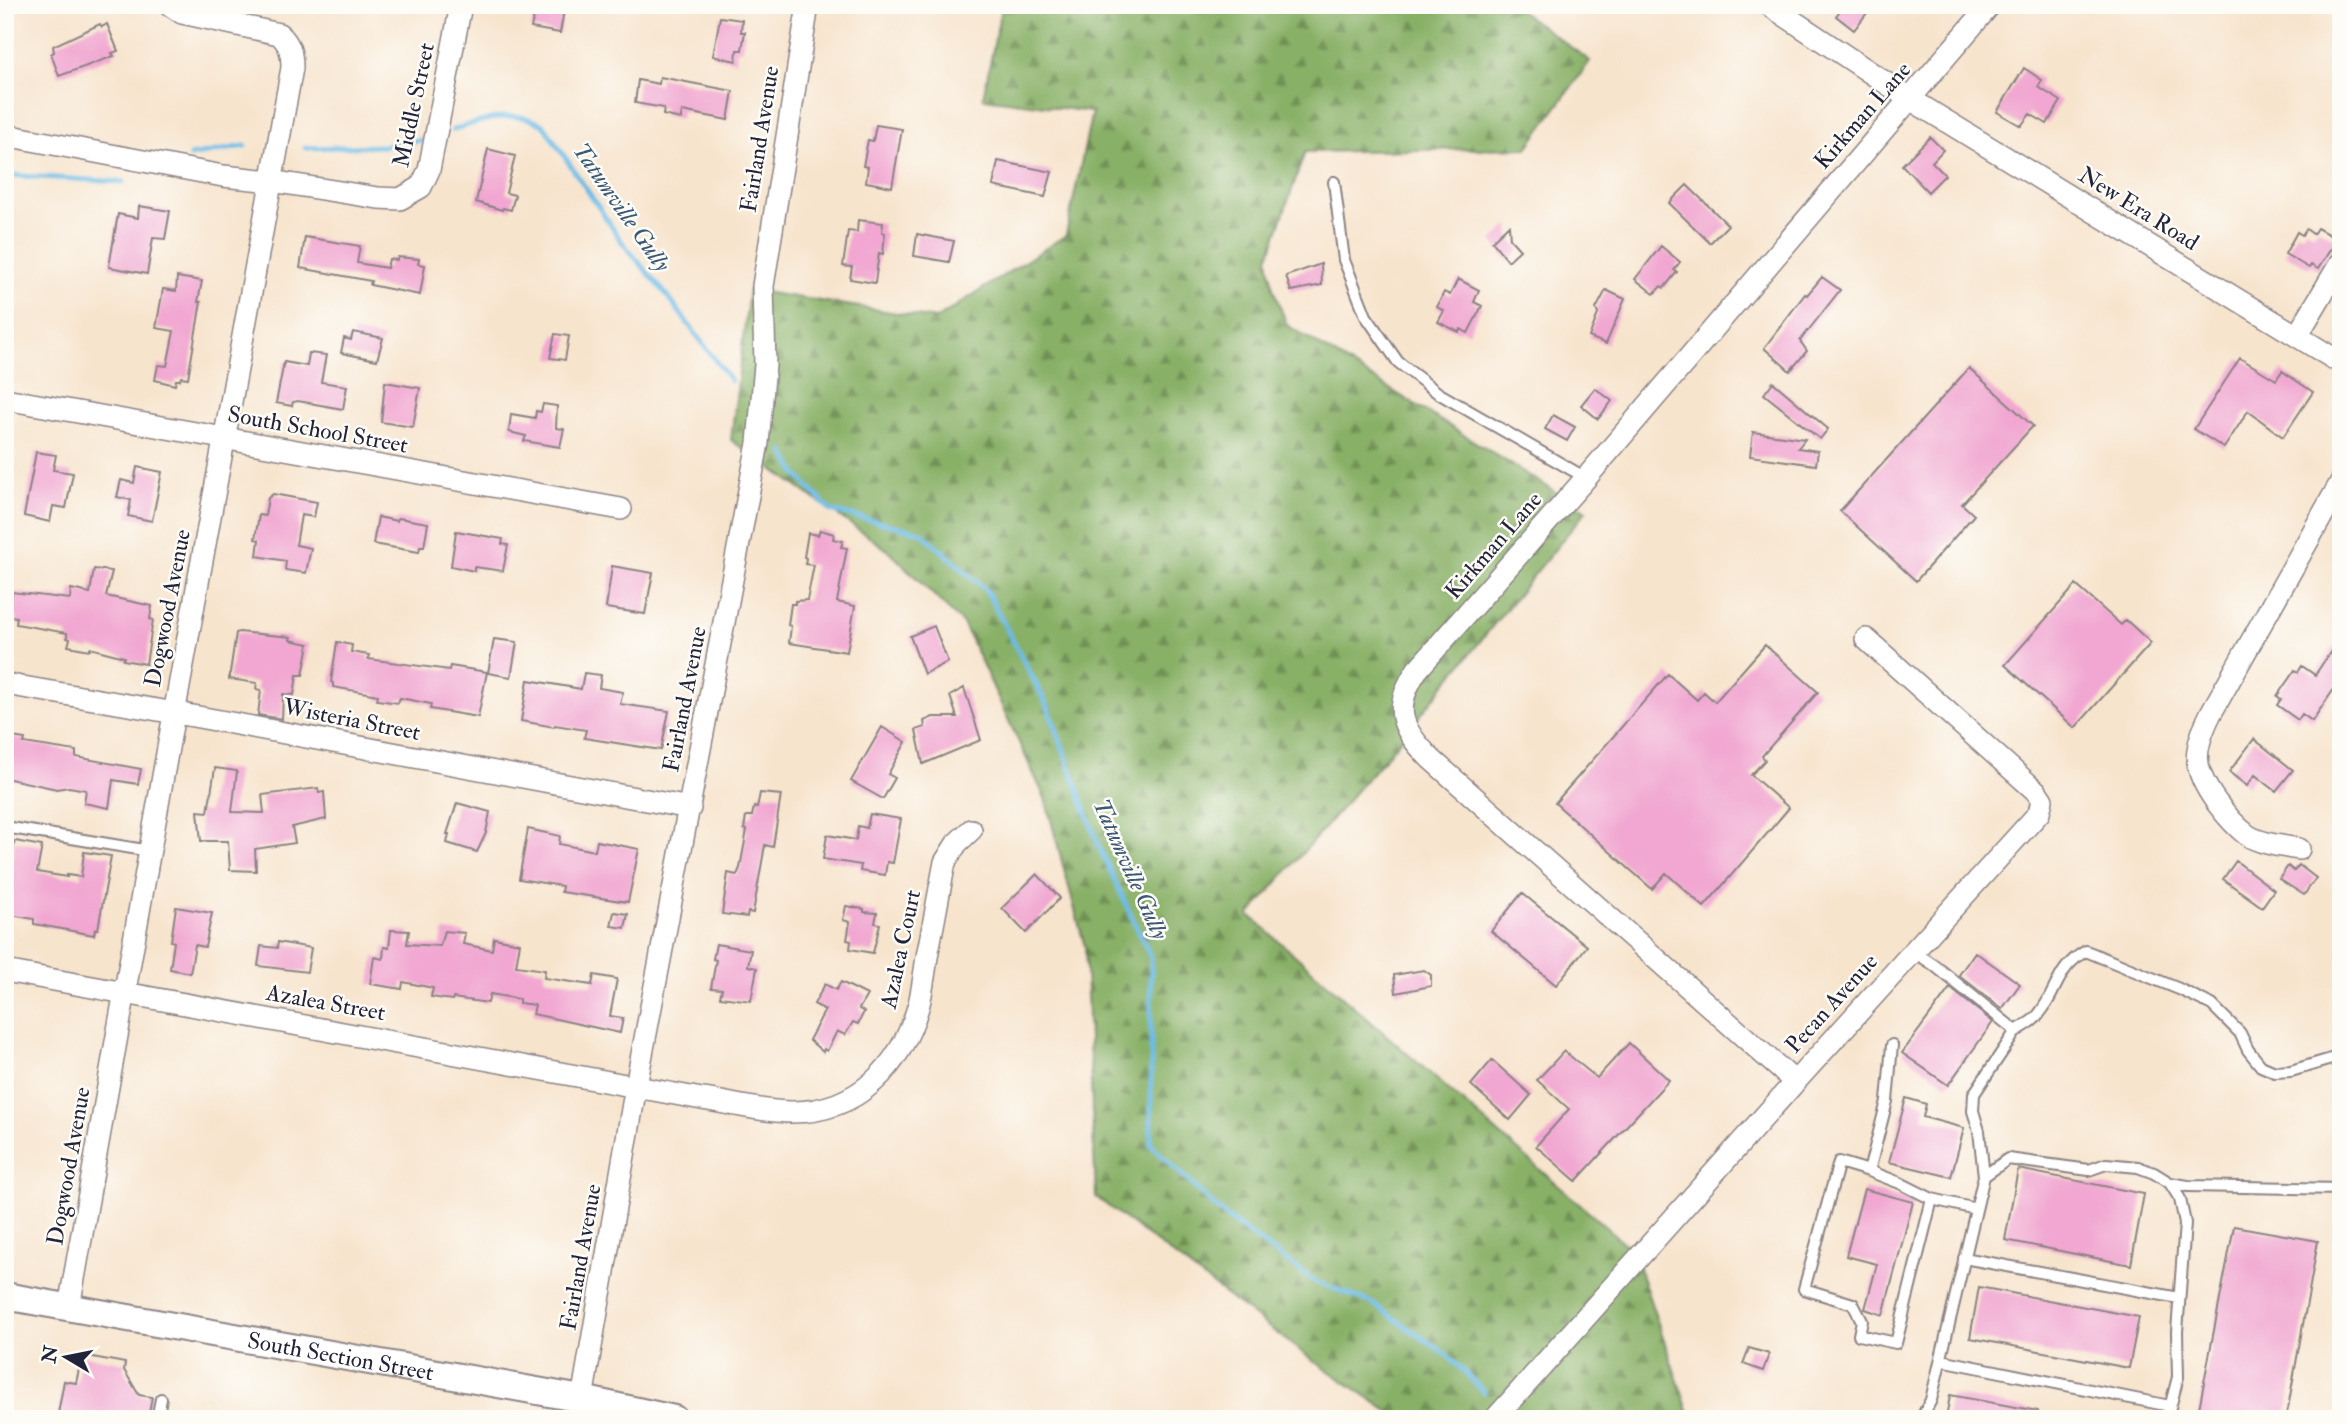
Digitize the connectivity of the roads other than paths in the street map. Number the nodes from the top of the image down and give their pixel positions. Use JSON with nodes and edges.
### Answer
{"nodes":[{"id":1,"x":461,"y":5,"type":"edge"},
{"id":2,"x":808,"y":5,"type":"edge"},
{"id":3,"x":1769,"y":5,"type":"edge"},
{"id":4,"x":1990,"y":5,"type":"edge"},
{"id":5,"x":168,"y":7,"type":"edge"},
{"id":6,"x":1910,"y":99,"type":"junction"},
{"id":7,"x":5,"y":135,"type":"edge"},
{"id":8,"x":271,"y":181,"type":"junction"},
{"id":9,"x":1334,"y":182,"type":"dead end"},
{"id":10,"x":2341,"y":262,"type":"edge"},
{"id":11,"x":2297,"y":336,"type":"junction"},
{"id":12,"x":2341,"y":363,"type":"edge"},
{"id":13,"x":5,"y":399,"type":"edge"},
{"id":14,"x":225,"y":440,"type":"junction"},
{"id":15,"x":1586,"y":478,"type":"junction"},
{"id":16,"x":2341,"y":482,"type":"edge"},
{"id":17,"x":621,"y":509,"type":"dead end"},
{"id":18,"x":1866,"y":639,"type":"dead end"},
{"id":19,"x":5,"y":684,"type":"edge"},
{"id":20,"x":174,"y":714,"type":"junction"},
{"id":21,"x":690,"y":808,"type":"junction"},
{"id":22,"x":5,"y":827,"type":"edge"},
{"id":23,"x":971,"y":830,"type":"dead end"},
{"id":24,"x":2299,"y":849,"type":"dead end"},
{"id":25,"x":150,"y":851,"type":"junction"},
{"id":26,"x":1913,"y":951,"type":"junction"},
{"id":27,"x":5,"y":971,"type":"edge"},
{"id":28,"x":125,"y":992,"type":"junction"},
{"id":29,"x":2016,"y":1031,"type":"junction"},
{"id":30,"x":1892,"y":1045,"type":"dead end"},
{"id":31,"x":2341,"y":1056,"type":"edge"},
{"id":32,"x":1795,"y":1082,"type":"junction"},
{"id":33,"x":636,"y":1086,"type":"junction"},
{"id":34,"x":1868,"y":1171,"type":"junction"},
{"id":35,"x":1984,"y":1176,"type":"junction"},
{"id":36,"x":2170,"y":1182,"type":"junction"},
{"id":37,"x":2341,"y":1189,"type":"edge"},
{"id":38,"x":1932,"y":1199,"type":"junction"},
{"id":39,"x":1976,"y":1209,"type":"junction"},
{"id":40,"x":1964,"y":1258,"type":"junction"},
{"id":41,"x":5,"y":1296,"type":"edge"},
{"id":42,"x":2179,"y":1298,"type":"junction"},
{"id":43,"x":69,"y":1307,"type":"junction"},
{"id":44,"x":1941,"y":1360,"type":"junction"},
{"id":45,"x":161,"y":1399,"type":"dead end"},
{"id":46,"x":582,"y":1399,"type":"junction"},
{"id":47,"x":2171,"y":1406,"type":"junction"},
{"id":48,"x":157,"y":1419,"type":"edge"},
{"id":49,"x":674,"y":1419,"type":"edge"},
{"id":50,"x":1495,"y":1419,"type":"edge"},
{"id":51,"x":1921,"y":1419,"type":"edge"},
{"id":52,"x":2167,"y":1419,"type":"edge"}],
"edges":[{"from":1,"to":8,"type":"street","name":"Middle Street"},
{"from":2,"to":21,"type":"street","name":"Fairland Avenue"},
{"from":3,"to":6,"type":"street","name":"New Era Road"},
{"from":4,"to":6,"type":"street","name":"Kirkman Lane"},
{"from":5,"to":8,"type":"street","name":"Dogwood Avenue"},
{"from":6,"to":11,"type":"street","name":"New Era Road"},
{"from":6,"to":15,"type":"street","name":"Kirkman Lane"},
{"from":7,"to":8,"type":"street","name":"Middle Street"},
{"from":8,"to":14,"type":"street","name":"Dogwood Avenue"},
{"from":9,"to":15,"type":"lane"},
{"from":10,"to":11,"type":"street"},
{"from":11,"to":12,"type":"street","name":"New Era Road"},
{"from":13,"to":14,"type":"street","name":"South School Street"},
{"from":14,"to":17,"type":"street","name":"South School Street"},
{"from":14,"to":20,"type":"street","name":"Dogwood Avenue"},
{"from":15,"to":32,"type":"street","name":"Kirkman Lane"},
{"from":16,"to":24,"type":"street"},
{"from":18,"to":26,"type":"street","name":"Pecan Avenue"},
{"from":19,"to":20,"type":"street","name":"Wisteria Street"},
{"from":20,"to":21,"type":"street","name":"Wisteria Street"},
{"from":20,"to":25,"type":"street","name":"Dogwood Avenue"},
{"from":21,"to":33,"type":"street","name":"Fairland Avenue"},
{"from":22,"to":25,"type":"lane"},
{"from":23,"to":33,"type":"street","name":"Azalea Court"},
{"from":25,"to":28,"type":"street","name":"Dogwood Avenue"},
{"from":26,"to":29,"type":"lane"},
{"from":26,"to":32,"type":"street","name":"Pecan Avenue"},
{"from":27,"to":28,"type":"street","name":"Azalea Street"},
{"from":28,"to":33,"type":"street","name":"Azalea Street"},
{"from":28,"to":43,"type":"street","name":"Dogwood Avenue"},
{"from":29,"to":31,"type":"lane"},
{"from":29,"to":35,"type":"lane"},
{"from":30,"to":34,"type":"lane"},
{"from":32,"to":50,"type":"street","name":"Pecan Avenue"},
{"from":33,"to":46,"type":"street","name":"Fairland Avenue"},
{"from":34,"to":38,"type":"lane"},
{"from":34,"to":38,"type":"lane"},
{"from":35,"to":36,"type":"lane"},
{"from":35,"to":39,"type":"lane"},
{"from":36,"to":37,"type":"lane"},
{"from":36,"to":42,"type":"lane"},
{"from":38,"to":39,"type":"lane"},
{"from":39,"to":40,"type":"lane"},
{"from":40,"to":42,"type":"lane"},
{"from":40,"to":44,"type":"lane"},
{"from":41,"to":43,"type":"street","name":"South Section Street"},
{"from":42,"to":47,"type":"lane"},
{"from":43,"to":46,"type":"street","name":"South Section Street"},
{"from":44,"to":47,"type":"lane"},
{"from":44,"to":51,"type":"lane"},
{"from":45,"to":48,"type":"lane"},
{"from":46,"to":49,"type":"street","name":"South Section Street"},
{"from":47,"to":52,"type":"lane"}]}
